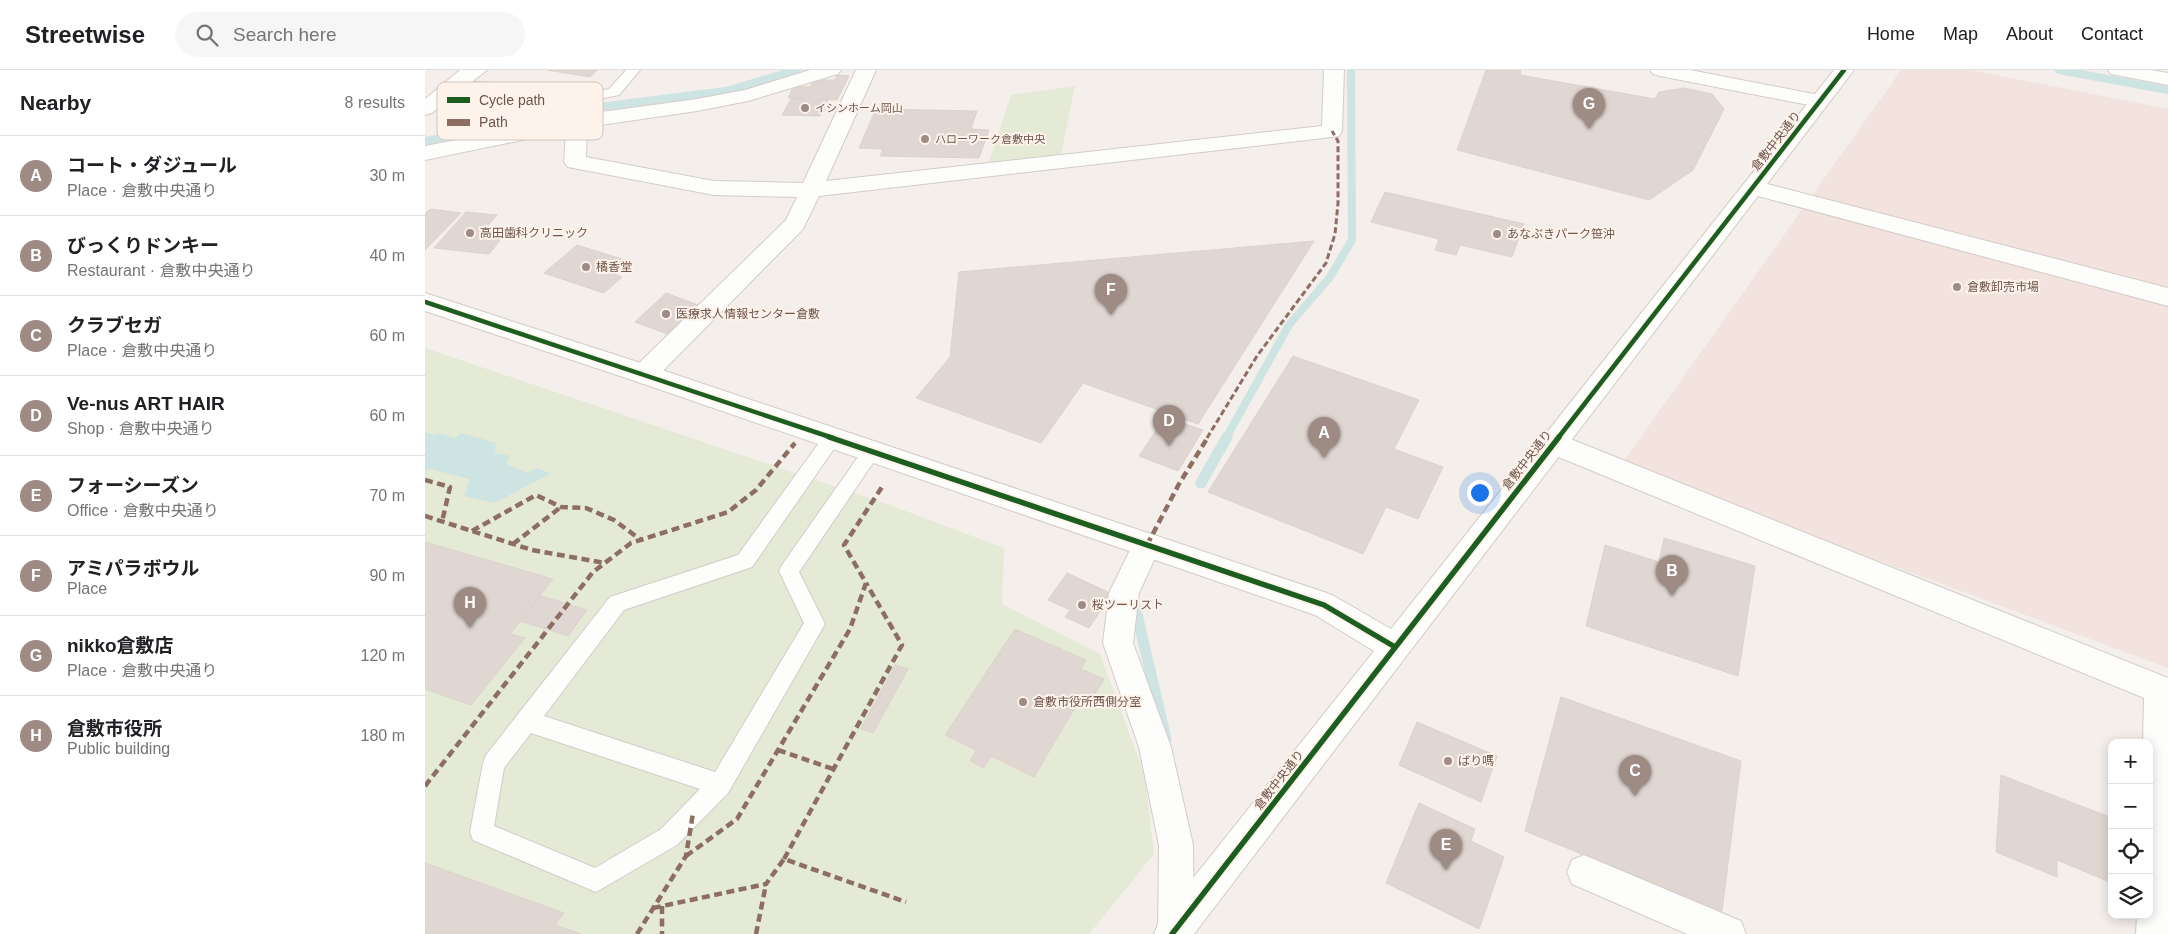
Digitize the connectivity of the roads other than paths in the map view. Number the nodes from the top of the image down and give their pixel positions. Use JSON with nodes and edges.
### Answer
{"nodes":[{"id":1,"x":477,"y":70,"type":"edge"},
{"id":2,"x":633,"y":70,"type":"edge"},
{"id":3,"x":831,"y":70,"type":"edge"},
{"id":4,"x":866,"y":70,"type":"edge"},
{"id":5,"x":1334,"y":70,"type":"edge"},
{"id":6,"x":1660,"y":70,"type":"edge"},
{"id":7,"x":1844,"y":70,"type":"edge"},
{"id":8,"x":2118,"y":70,"type":"edge"},
{"id":9,"x":2168,"y":80,"type":"edge"},
{"id":10,"x":458,"y":82,"type":"edge"},
{"id":11,"x":603,"y":94,"type":"edge"},
{"id":12,"x":437,"y":99,"type":"edge"},
{"id":13,"x":1819,"y":101,"type":"junction"},
{"id":14,"x":425,"y":109,"type":"edge"},
{"id":15,"x":603,"y":118,"type":"edge"},
{"id":16,"x":486,"y":140,"type":"edge"},
{"id":17,"x":577,"y":140,"type":"edge"},
{"id":18,"x":425,"y":152,"type":"edge"},
{"id":19,"x":1753,"y":188,"type":"junction"},
{"id":20,"x":811,"y":190,"type":"junction"},
{"id":21,"x":2168,"y":297,"type":"edge"},
{"id":22,"x":425,"y":302,"type":"edge"},
{"id":23,"x":644,"y":374,"type":"junction"},
{"id":24,"x":832,"y":438,"type":"junction"},
{"id":25,"x":1553,"y":443,"type":"junction"},
{"id":26,"x":871,"y":452,"type":"junction"},
{"id":27,"x":1147,"y":545,"type":"junction"},
{"id":28,"x":1395,"y":647,"type":"junction"},
{"id":29,"x":2164,"y":691,"type":"edge"},
{"id":30,"x":527,"y":721,"type":"junction"},
{"id":31,"x":720,"y":786,"type":"junction"},
{"id":32,"x":1584,"y":872,"type":"dead end"},
{"id":33,"x":1175,"y":932,"type":"edge"},
{"id":34,"x":1728,"y":934,"type":"edge"},
{"id":35,"x":2154,"y":934,"type":"edge"}],
"edges":[{"from":1,"to":10,"type":"street"},
{"from":2,"to":11,"type":"lane"},
{"from":3,"to":15,"type":"street"},
{"from":4,"to":20,"type":"street"},
{"from":5,"to":20,"type":"street"},
{"from":6,"to":13,"type":"street"},
{"from":7,"to":13,"type":"street","name":"倉敷中央通り"},
{"from":8,"to":9,"type":"street"},
{"from":12,"to":14,"type":"street"},
{"from":13,"to":19,"type":"street","name":"倉敷中央通り"},
{"from":16,"to":18,"type":"street"},
{"from":17,"to":20,"type":"street"},
{"from":19,"to":21,"type":"street"},
{"from":19,"to":25,"type":"street","name":"倉敷中央通り"},
{"from":20,"to":23,"type":"street"},
{"from":22,"to":23,"type":"street"},
{"from":23,"to":24,"type":"street"},
{"from":24,"to":26,"type":"street"},
{"from":24,"to":30,"type":"lane"},
{"from":25,"to":28,"type":"street","name":"倉敷中央通り"},
{"from":25,"to":29,"type":"street"},
{"from":26,"to":27,"type":"street"},
{"from":26,"to":31,"type":"lane"},
{"from":27,"to":28,"type":"street"},
{"from":27,"to":33,"type":"street"},
{"from":28,"to":33,"type":"street","name":"倉敷中央通り"},
{"from":29,"to":35,"type":"street"},
{"from":30,"to":31,"type":"lane"},
{"from":30,"to":31,"type":"lane"},
{"from":32,"to":34,"type":"street"}]}
